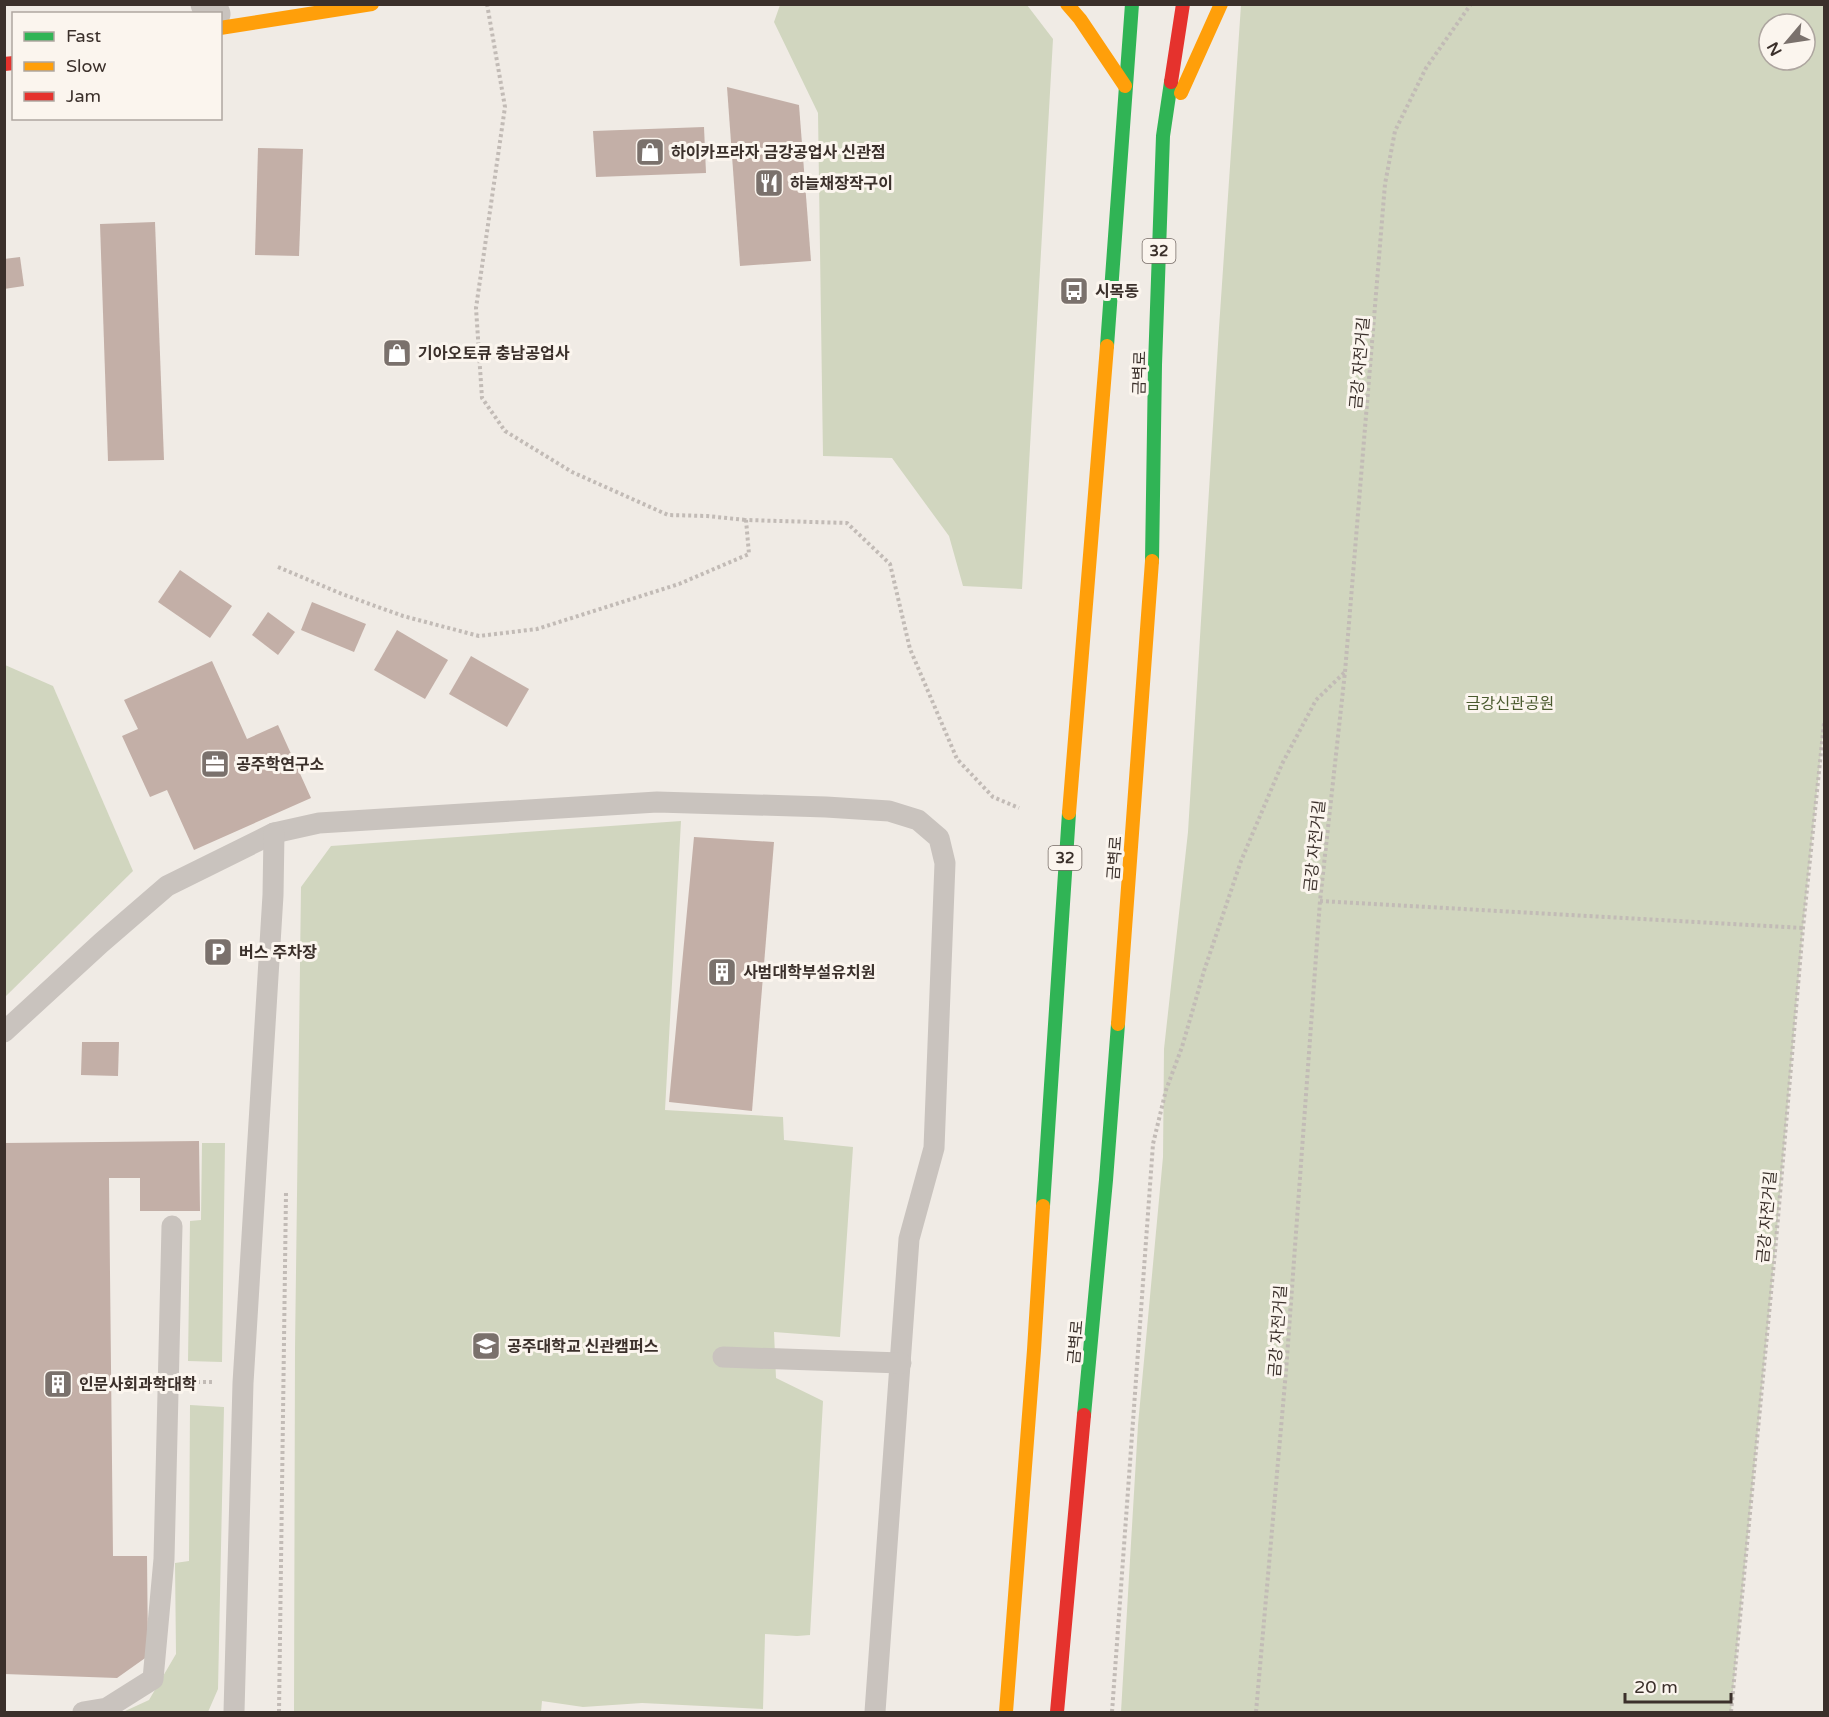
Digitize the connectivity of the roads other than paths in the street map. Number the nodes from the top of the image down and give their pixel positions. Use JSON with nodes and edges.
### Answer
{"nodes":[{"id":1,"x":372,"y":4,"type":"edge"},
{"id":2,"x":1067,"y":4,"type":"edge"},
{"id":3,"x":1132,"y":4,"type":"edge"},
{"id":4,"x":1183,"y":4,"type":"edge"},
{"id":5,"x":1221,"y":4,"type":"edge"},
{"id":6,"x":222,"y":19,"type":"edge"},
{"id":7,"x":1125,"y":86,"type":"junction"},
{"id":8,"x":1163,"y":136,"type":"junction"},
{"id":9,"x":274,"y":833,"type":"junction"},
{"id":10,"x":4,"y":1032,"type":"edge"},
{"id":11,"x":172,"y":1226,"type":"dead end"},
{"id":12,"x":723,"y":1357,"type":"dead end"},
{"id":13,"x":901,"y":1363,"type":"junction"},
{"id":14,"x":83,"y":1713,"type":"edge"},
{"id":15,"x":234,"y":1713,"type":"edge"},
{"id":16,"x":875,"y":1713,"type":"edge"},
{"id":17,"x":1006,"y":1713,"type":"edge"},
{"id":18,"x":1057,"y":1713,"type":"edge"}],
"edges":[{"from":1,"to":6,"type":"main road"},
{"from":2,"to":7,"type":"main road"},
{"from":3,"to":7,"type":"main road","name":"금벽로","number":"32"},
{"from":4,"to":8,"type":"main road","name":"금벽로","number":"32"},
{"from":5,"to":8,"type":"main road"},
{"from":7,"to":17,"type":"main road","name":"금벽로","number":"32"},
{"from":8,"to":18,"type":"main road","name":"금벽로","number":"32"},
{"from":9,"to":10,"type":"lane"},
{"from":9,"to":13,"type":"lane"},
{"from":9,"to":15,"type":"lane"},
{"from":11,"to":14,"type":"lane"},
{"from":12,"to":13,"type":"lane"},
{"from":13,"to":16,"type":"lane"}]}
